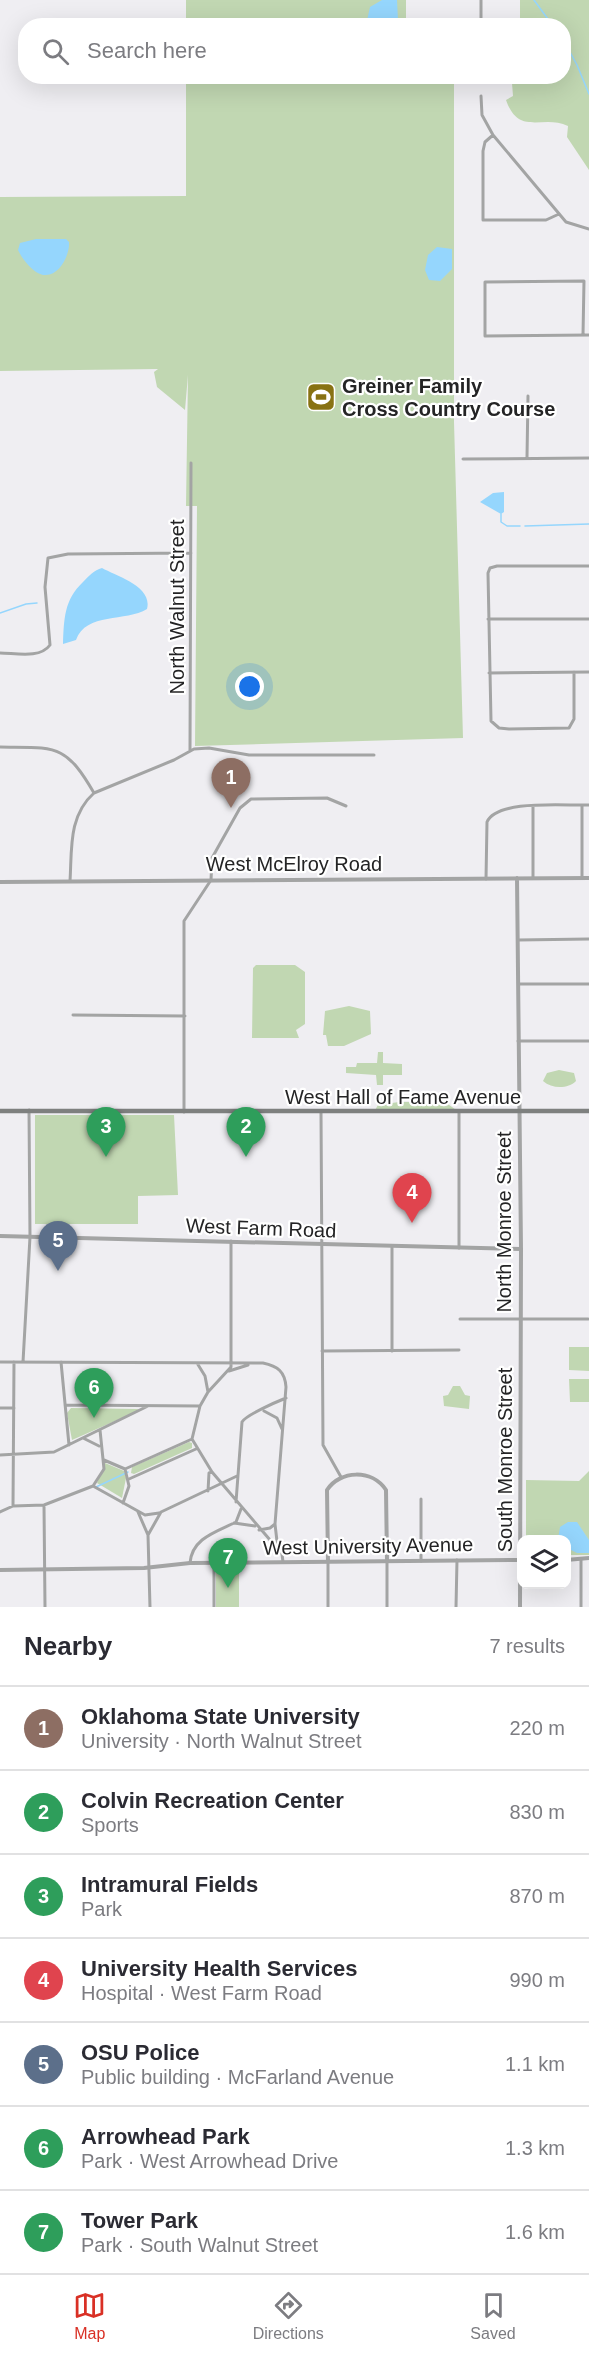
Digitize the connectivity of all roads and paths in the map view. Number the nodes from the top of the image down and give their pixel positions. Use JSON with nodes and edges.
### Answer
{"nodes":[{"id":1,"x":481,"y":0,"type":"edge"},
{"id":2,"x":481,"y":18,"type":"edge"},
{"id":3,"x":481,"y":96,"type":"dead end"},
{"id":4,"x":493,"y":135,"type":"junction"},
{"id":5,"x":559,"y":214,"type":"junction"},
{"id":6,"x":589,"y":229,"type":"edge"},
{"id":7,"x":583,"y":335,"type":"junction"},
{"id":8,"x":589,"y":335,"type":"edge"},
{"id":9,"x":528,"y":396,"type":"dead end"},
{"id":10,"x":527,"y":457,"type":"junction"},
{"id":11,"x":589,"y":458,"type":"edge"},
{"id":12,"x":463,"y":459,"type":"dead end"},
{"id":13,"x":191,"y":463,"type":"dead end"},
{"id":14,"x":192,"y":553,"type":"junction"},
{"id":15,"x":589,"y":566,"type":"edge"},
{"id":16,"x":488,"y":619,"type":"junction"},
{"id":17,"x":589,"y":619,"type":"edge"},
{"id":18,"x":0,"y":653,"type":"edge"},
{"id":19,"x":574,"y":672,"type":"junction"},
{"id":20,"x":589,"y":672,"type":"edge"},
{"id":21,"x":489,"y":673,"type":"junction"},
{"id":22,"x":0,"y":747,"type":"edge"},
{"id":23,"x":190,"y":750,"type":"junction"},
{"id":24,"x":374,"y":755,"type":"dead end"},
{"id":25,"x":94,"y":794,"type":"junction"},
{"id":26,"x":589,"y":805,"type":"edge"},
{"id":27,"x":346,"y":806,"type":"dead end"},
{"id":28,"x":533,"y":806,"type":"junction"},
{"id":29,"x":582,"y":806,"type":"junction"},
{"id":30,"x":533,"y":878,"type":"junction"},
{"id":31,"x":582,"y":878,"type":"junction"},
{"id":32,"x":589,"y":878,"type":"edge"},
{"id":33,"x":486,"y":879,"type":"junction"},
{"id":34,"x":517,"y":879,"type":"junction"},
{"id":35,"x":211,"y":880,"type":"junction"},
{"id":36,"x":70,"y":881,"type":"junction"},
{"id":37,"x":0,"y":882,"type":"edge"},
{"id":38,"x":589,"y":939,"type":"edge"},
{"id":39,"x":518,"y":940,"type":"junction"},
{"id":40,"x":519,"y":984,"type":"junction"},
{"id":41,"x":589,"y":984,"type":"edge"},
{"id":42,"x":73,"y":1015,"type":"dead end"},
{"id":43,"x":185,"y":1016,"type":"junction"},
{"id":44,"x":518,"y":1041,"type":"junction"},
{"id":45,"x":589,"y":1041,"type":"edge"},
{"id":46,"x":29,"y":1110,"type":"junction"},
{"id":47,"x":0,"y":1111,"type":"edge"},
{"id":48,"x":589,"y":1111,"type":"edge"},
{"id":49,"x":184,"y":1112,"type":"junction"},
{"id":50,"x":321,"y":1112,"type":"junction"},
{"id":51,"x":459,"y":1112,"type":"junction"},
{"id":52,"x":519,"y":1112,"type":"junction"},
{"id":53,"x":0,"y":1236,"type":"edge"},
{"id":54,"x":30,"y":1237,"type":"junction"},
{"id":55,"x":231,"y":1241,"type":"junction"},
{"id":56,"x":321,"y":1244,"type":"junction"},
{"id":57,"x":392,"y":1246,"type":"junction"},
{"id":58,"x":459,"y":1248,"type":"junction"},
{"id":59,"x":521,"y":1249,"type":"junction"},
{"id":60,"x":460,"y":1319,"type":"dead end"},
{"id":61,"x":520,"y":1319,"type":"junction"},
{"id":62,"x":588,"y":1319,"type":"edge"},
{"id":63,"x":392,"y":1350,"type":"junction"},
{"id":64,"x":459,"y":1350,"type":"dead end"},
{"id":65,"x":521,"y":1350,"type":"joint"},
{"id":66,"x":322,"y":1351,"type":"junction"},
{"id":67,"x":0,"y":1362,"type":"edge"},
{"id":68,"x":14,"y":1362,"type":"junction"},
{"id":69,"x":23,"y":1362,"type":"junction"},
{"id":70,"x":61,"y":1362,"type":"junction"},
{"id":71,"x":197,"y":1363,"type":"junction"},
{"id":72,"x":231,"y":1363,"type":"junction"},
{"id":73,"x":252,"y":1363,"type":"junction"},
{"id":74,"x":229,"y":1371,"type":"junction"},
{"id":75,"x":208,"y":1392,"type":"junction"},
{"id":76,"x":286,"y":1398,"type":"junction"},
{"id":77,"x":65,"y":1405,"type":"junction"},
{"id":78,"x":148,"y":1406,"type":"junction"},
{"id":79,"x":200,"y":1406,"type":"junction"},
{"id":80,"x":0,"y":1408,"type":"edge"},
{"id":81,"x":14,"y":1408,"type":"junction"},
{"id":82,"x":263,"y":1410,"type":"junction"},
{"id":83,"x":282,"y":1430,"type":"junction"},
{"id":84,"x":100,"y":1431,"type":"junction"},
{"id":85,"x":84,"y":1438,"type":"junction"},
{"id":86,"x":192,"y":1439,"type":"junction"},
{"id":87,"x":69,"y":1444,"type":"junction"},
{"id":88,"x":99,"y":1446,"type":"junction"},
{"id":89,"x":196,"y":1449,"type":"junction"},
{"id":90,"x":0,"y":1455,"type":"edge"},
{"id":91,"x":14,"y":1455,"type":"junction"},
{"id":92,"x":104,"y":1460,"type":"junction"},
{"id":93,"x":125,"y":1469,"type":"junction"},
{"id":94,"x":212,"y":1472,"type":"junction"},
{"id":95,"x":237,"y":1476,"type":"junction"},
{"id":96,"x":341,"y":1477,"type":"junction"},
{"id":97,"x":129,"y":1479,"type":"junction"},
{"id":98,"x":222,"y":1484,"type":"junction"},
{"id":99,"x":93,"y":1486,"type":"junction"},
{"id":100,"x":208,"y":1491,"type":"junction"},
{"id":101,"x":421,"y":1499,"type":"dead end"},
{"id":102,"x":236,"y":1502,"type":"junction"},
{"id":103,"x":123,"y":1503,"type":"junction"},
{"id":104,"x":44,"y":1505,"type":"junction"},
{"id":105,"x":13,"y":1506,"type":"junction"},
{"id":106,"x":241,"y":1509,"type":"junction"},
{"id":107,"x":0,"y":1512,"type":"edge"},
{"id":108,"x":138,"y":1512,"type":"junction"},
{"id":109,"x":161,"y":1512,"type":"junction"},
{"id":110,"x":234,"y":1523,"type":"junction"},
{"id":111,"x":275,"y":1524,"type":"junction"},
{"id":112,"x":255,"y":1526,"type":"junction"},
{"id":113,"x":259,"y":1530,"type":"junction"},
{"id":114,"x":148,"y":1535,"type":"junction"},
{"id":115,"x":520,"y":1535,"type":"edge"},
{"id":116,"x":280,"y":1552,"type":"junction"},
{"id":117,"x":581,"y":1559,"type":"junction"},
{"id":118,"x":589,"y":1559,"type":"edge"},
{"id":119,"x":457,"y":1560,"type":"junction"},
{"id":120,"x":517,"y":1560,"type":"edge"},
{"id":121,"x":571,"y":1560,"type":"edge"},
{"id":122,"x":387,"y":1561,"type":"junction"},
{"id":123,"x":421,"y":1561,"type":"junction"},
{"id":124,"x":283,"y":1562,"type":"junction"},
{"id":125,"x":328,"y":1562,"type":"junction"},
{"id":126,"x":190,"y":1563,"type":"junction"},
{"id":127,"x":214,"y":1563,"type":"junction"},
{"id":128,"x":148,"y":1568,"type":"junction"},
{"id":129,"x":46,"y":1569,"type":"junction"},
{"id":130,"x":0,"y":1570,"type":"edge"},
{"id":131,"x":520,"y":1589,"type":"edge"},
{"id":132,"x":45,"y":1607,"type":"edge"},
{"id":133,"x":150,"y":1607,"type":"edge"},
{"id":134,"x":214,"y":1607,"type":"edge"},
{"id":135,"x":328,"y":1607,"type":"edge"},
{"id":136,"x":387,"y":1607,"type":"edge"},
{"id":137,"x":456,"y":1607,"type":"edge"},
{"id":138,"x":520,"y":1607,"type":"edge"},
{"id":139,"x":581,"y":1607,"type":"edge"}],
"edges":[{"from":1,"to":2,"type":"street"},
{"from":3,"to":4,"type":"street"},
{"from":4,"to":5,"type":"street"},
{"from":4,"to":5,"type":"street"},
{"from":5,"to":6,"type":"street"},
{"from":7,"to":7,"type":"street"},
{"from":7,"to":8,"type":"street"},
{"from":9,"to":10,"type":"street"},
{"from":10,"to":11,"type":"street"},
{"from":10,"to":12,"type":"street"},
{"from":13,"to":14,"type":"street","name":"North Walnut Street"},
{"from":14,"to":18,"type":"street"},
{"from":14,"to":23,"type":"street","name":"North Walnut Street"},
{"from":15,"to":16,"type":"street"},
{"from":16,"to":17,"type":"street"},
{"from":16,"to":21,"type":"street"},
{"from":19,"to":20,"type":"street"},
{"from":19,"to":21,"type":"street"},
{"from":19,"to":21,"type":"street"},
{"from":22,"to":25,"type":"street"},
{"from":23,"to":24,"type":"street"},
{"from":23,"to":25,"type":"street"},
{"from":25,"to":36,"type":"street"},
{"from":26,"to":29,"type":"street"},
{"from":27,"to":35,"type":"street"},
{"from":28,"to":29,"type":"street"},
{"from":28,"to":30,"type":"street"},
{"from":28,"to":33,"type":"street"},
{"from":29,"to":31,"type":"street"},
{"from":30,"to":31,"type":"street","name":"West McElroy Road"},
{"from":30,"to":34,"type":"street","name":"West McElroy Road"},
{"from":31,"to":32,"type":"street","name":"West McElroy Road"},
{"from":33,"to":34,"type":"street","name":"West McElroy Road"},
{"from":33,"to":35,"type":"street","name":"West McElroy Road"},
{"from":34,"to":39,"type":"street","name":"North Monroe Street"},
{"from":35,"to":36,"type":"street","name":"West McElroy Road"},
{"from":35,"to":43,"type":"street"},
{"from":36,"to":37,"type":"street","name":"West McElroy Road"},
{"from":38,"to":39,"type":"street"},
{"from":39,"to":40,"type":"street","name":"North Monroe Street"},
{"from":40,"to":41,"type":"street"},
{"from":40,"to":44,"type":"street","name":"North Monroe Street"},
{"from":42,"to":43,"type":"street"},
{"from":43,"to":49,"type":"street"},
{"from":44,"to":45,"type":"street"},
{"from":44,"to":52,"type":"street","name":"North Monroe Street"},
{"from":46,"to":47,"type":"main road","name":"West Hall of Fame Avenue"},
{"from":46,"to":49,"type":"main road","name":"West Hall of Fame Avenue"},
{"from":46,"to":54,"type":"street"},
{"from":48,"to":52,"type":"main road","name":"West Hall of Fame Avenue"},
{"from":49,"to":50,"type":"main road","name":"West Hall of Fame Avenue"},
{"from":50,"to":51,"type":"main road","name":"West Hall of Fame Avenue"},
{"from":50,"to":56,"type":"street"},
{"from":51,"to":52,"type":"main road","name":"West Hall of Fame Avenue"},
{"from":51,"to":58,"type":"street"},
{"from":52,"to":59,"type":"street","name":"North Monroe Street"},
{"from":53,"to":54,"type":"street","name":"West Farm Road"},
{"from":54,"to":55,"type":"street","name":"West Farm Road"},
{"from":54,"to":69,"type":"street"},
{"from":55,"to":56,"type":"street","name":"West Farm Road"},
{"from":55,"to":72,"type":"street"},
{"from":56,"to":57,"type":"street","name":"West Farm Road"},
{"from":56,"to":66,"type":"street"},
{"from":57,"to":58,"type":"street","name":"West Farm Road"},
{"from":57,"to":63,"type":"street"},
{"from":58,"to":59,"type":"street","name":"West Farm Road"},
{"from":59,"to":61,"type":"street","name":"North Monroe Street"},
{"from":60,"to":61,"type":"street"},
{"from":61,"to":62,"type":"street"},
{"from":61,"to":65,"type":"street","name":"North Monroe Street"},
{"from":63,"to":64,"type":"street"},
{"from":63,"to":66,"type":"street"},
{"from":65,"to":115,"type":"street","name":"South Monroe Street"},
{"from":66,"to":96,"type":"street"},
{"from":67,"to":68,"type":"street"},
{"from":68,"to":69,"type":"street"},
{"from":68,"to":81,"type":"street"},
{"from":69,"to":70,"type":"street"},
{"from":70,"to":71,"type":"street"},
{"from":70,"to":77,"type":"street"},
{"from":71,"to":72,"type":"street"},
{"from":71,"to":75,"type":"street"},
{"from":72,"to":73,"type":"street"},
{"from":72,"to":74,"type":"street"},
{"from":73,"to":74,"type":"street"},
{"from":73,"to":76,"type":"street"},
{"from":74,"to":75,"type":"street"},
{"from":75,"to":79,"type":"street"},
{"from":76,"to":82,"type":"street"},
{"from":76,"to":83,"type":"street"},
{"from":77,"to":78,"type":"street"},
{"from":77,"to":87,"type":"street"},
{"from":78,"to":79,"type":"street"},
{"from":78,"to":84,"type":"street"},
{"from":79,"to":86,"type":"street"},
{"from":80,"to":81,"type":"street"},
{"from":81,"to":91,"type":"street"},
{"from":82,"to":83,"type":"street"},
{"from":82,"to":95,"type":"street"},
{"from":83,"to":111,"type":"street"},
{"from":84,"to":85,"type":"street"},
{"from":84,"to":88,"type":"street"},
{"from":85,"to":87,"type":"street"},
{"from":85,"to":88,"type":"street"},
{"from":86,"to":89,"type":"street"},
{"from":86,"to":93,"type":"street"},
{"from":87,"to":91,"type":"street"},
{"from":88,"to":92,"type":"street"},
{"from":89,"to":94,"type":"street"},
{"from":89,"to":97,"type":"street"},
{"from":90,"to":91,"type":"street"},
{"from":91,"to":105,"type":"street"},
{"from":92,"to":93,"type":"street"},
{"from":92,"to":99,"type":"street"},
{"from":93,"to":97,"type":"street"},
{"from":94,"to":98,"type":"street"},
{"from":94,"to":100,"type":"street"},
{"from":95,"to":98,"type":"street"},
{"from":95,"to":102,"type":"street"},
{"from":96,"to":122,"type":"street"},
{"from":96,"to":125,"type":"street"},
{"from":97,"to":103,"type":"street"},
{"from":98,"to":100,"type":"street"},
{"from":98,"to":102,"type":"street"},
{"from":99,"to":103,"type":"street"},
{"from":99,"to":104,"type":"street"},
{"from":100,"to":109,"type":"street"},
{"from":101,"to":123,"type":"street"},
{"from":102,"to":106,"type":"street"},
{"from":103,"to":108,"type":"street"},
{"from":104,"to":105,"type":"street"},
{"from":104,"to":129,"type":"street"},
{"from":105,"to":107,"type":"street"},
{"from":106,"to":110,"type":"street"},
{"from":106,"to":112,"type":"street"},
{"from":108,"to":109,"type":"street"},
{"from":108,"to":114,"type":"street"},
{"from":109,"to":114,"type":"street"},
{"from":110,"to":112,"type":"street"},
{"from":110,"to":126,"type":"street"},
{"from":111,"to":113,"type":"street"},
{"from":111,"to":116,"type":"street"},
{"from":112,"to":113,"type":"street"},
{"from":113,"to":116,"type":"street"},
{"from":114,"to":128,"type":"street"},
{"from":116,"to":124,"type":"street"},
{"from":117,"to":118,"type":"street"},
{"from":117,"to":121,"type":"street"},
{"from":117,"to":139,"type":"street"},
{"from":119,"to":120,"type":"street","name":"West University Avenue"},
{"from":119,"to":123,"type":"street","name":"West University Avenue"},
{"from":119,"to":137,"type":"street"},
{"from":122,"to":123,"type":"street","name":"West University Avenue"},
{"from":122,"to":125,"type":"street","name":"West University Avenue"},
{"from":122,"to":136,"type":"street"},
{"from":124,"to":125,"type":"street","name":"West University Avenue"},
{"from":124,"to":127,"type":"street","name":"West University Avenue"},
{"from":125,"to":135,"type":"street"},
{"from":126,"to":127,"type":"street","name":"West University Avenue"},
{"from":126,"to":128,"type":"street","name":"West University Avenue"},
{"from":127,"to":134,"type":"street"},
{"from":128,"to":129,"type":"street","name":"West University Avenue"},
{"from":128,"to":133,"type":"street"},
{"from":129,"to":130,"type":"street","name":"West University Avenue"},
{"from":129,"to":132,"type":"street"},
{"from":131,"to":138,"type":"street","name":"South Monroe Street"}]}
